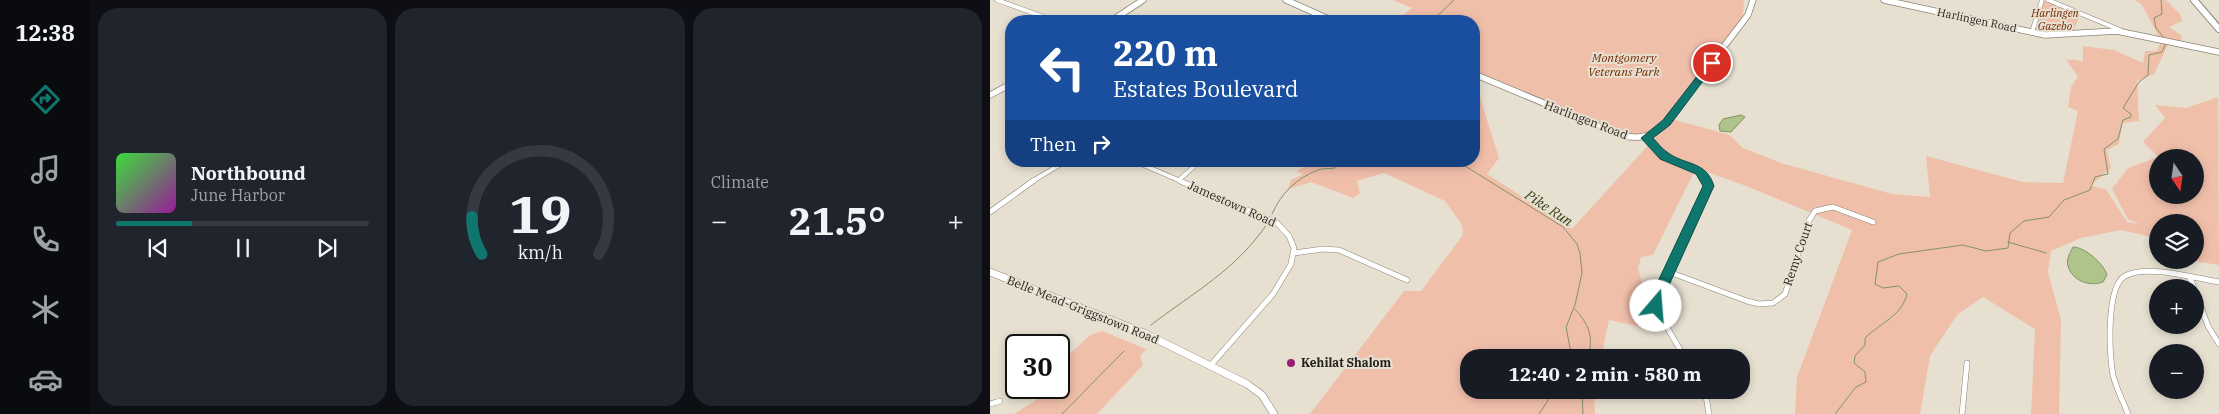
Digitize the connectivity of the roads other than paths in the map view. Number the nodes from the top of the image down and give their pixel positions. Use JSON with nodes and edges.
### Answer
{"nodes":[{"id":1,"x":997,"y":0,"type":"edge"},
{"id":2,"x":1144,"y":0,"type":"edge"},
{"id":3,"x":1286,"y":0,"type":"edge"},
{"id":4,"x":1753,"y":0,"type":"edge"},
{"id":5,"x":1884,"y":0,"type":"edge"},
{"id":6,"x":2042,"y":0,"type":"edge"},
{"id":7,"x":2048,"y":0,"type":"edge"},
{"id":8,"x":2194,"y":0,"type":"edge"},
{"id":9,"x":1038,"y":15,"type":"edge"},
{"id":10,"x":1120,"y":15,"type":"edge"},
{"id":11,"x":1320,"y":15,"type":"edge"},
{"id":12,"x":2219,"y":29,"type":"edge"},
{"id":13,"x":2032,"y":32,"type":"junction"},
{"id":14,"x":2124,"y":32,"type":"junction"},
{"id":15,"x":2219,"y":52,"type":"edge"},
{"id":16,"x":1480,"y":77,"type":"edge"},
{"id":17,"x":1005,"y":87,"type":"edge"},
{"id":18,"x":990,"y":95,"type":"edge"},
{"id":19,"x":1646,"y":138,"type":"junction"},
{"id":20,"x":1055,"y":167,"type":"edge"},
{"id":21,"x":1148,"y":167,"type":"edge"},
{"id":22,"x":1193,"y":167,"type":"edge"},
{"id":23,"x":1179,"y":180,"type":"junction"},
{"id":24,"x":990,"y":212,"type":"edge"},
{"id":25,"x":1873,"y":222,"type":"dead end"},
{"id":26,"x":1294,"y":253,"type":"junction"},
{"id":27,"x":990,"y":272,"type":"edge"},
{"id":28,"x":1669,"y":272,"type":"junction"},
{"id":29,"x":2190,"y":278,"type":"joint"},
{"id":30,"x":1408,"y":280,"type":"dead end"},
{"id":31,"x":2219,"y":282,"type":"edge"},
{"id":32,"x":2204,"y":315,"type":"edge"},
{"id":33,"x":2219,"y":344,"type":"edge"},
{"id":34,"x":1680,"y":349,"type":"edge"},
{"id":35,"x":1967,"y":363,"type":"dead end"},
{"id":36,"x":1210,"y":366,"type":"junction"},
{"id":37,"x":1706,"y":399,"type":"edge"},
{"id":38,"x":1000,"y":401,"type":"dead end"},
{"id":39,"x":990,"y":404,"type":"edge"},
{"id":40,"x":1274,"y":414,"type":"edge"},
{"id":41,"x":1709,"y":414,"type":"edge"},
{"id":42,"x":1962,"y":414,"type":"edge"},
{"id":43,"x":2128,"y":414,"type":"edge"}],
"edges":[{"from":1,"to":9,"type":"street"},
{"from":2,"to":10,"type":"street"},
{"from":3,"to":11,"type":"street"},
{"from":4,"to":19,"type":"street","name":"Harlingen Road"},
{"from":5,"to":13,"type":"street","name":"Harlingen Road"},
{"from":6,"to":13,"type":"street"},
{"from":7,"to":14,"type":"street"},
{"from":8,"to":12,"type":"highway"},
{"from":13,"to":14,"type":"street","name":"Harlingen Road"},
{"from":14,"to":15,"type":"street","name":"Harlingen Road"},
{"from":16,"to":19,"type":"street","name":"Harlingen Road"},
{"from":17,"to":18,"type":"street"},
{"from":19,"to":28,"type":"street"},
{"from":20,"to":24,"type":"street"},
{"from":21,"to":23,"type":"street","name":"Jamestown Road"},
{"from":22,"to":23,"type":"street"},
{"from":23,"to":26,"type":"street","name":"Jamestown Road"},
{"from":25,"to":28,"type":"street","name":"Remy Court"},
{"from":26,"to":30,"type":"street"},
{"from":26,"to":36,"type":"street"},
{"from":27,"to":36,"type":"street","name":"Belle Mead-Griggstown Road"},
{"from":28,"to":34,"type":"street"},
{"from":29,"to":31,"type":"street"},
{"from":29,"to":43,"type":"street"},
{"from":32,"to":33,"type":"street"},
{"from":35,"to":42,"type":"street"},
{"from":36,"to":40,"type":"street","name":"Belle Mead-Griggstown Road"},
{"from":37,"to":41,"type":"street"},
{"from":38,"to":39,"type":"street"}]}
